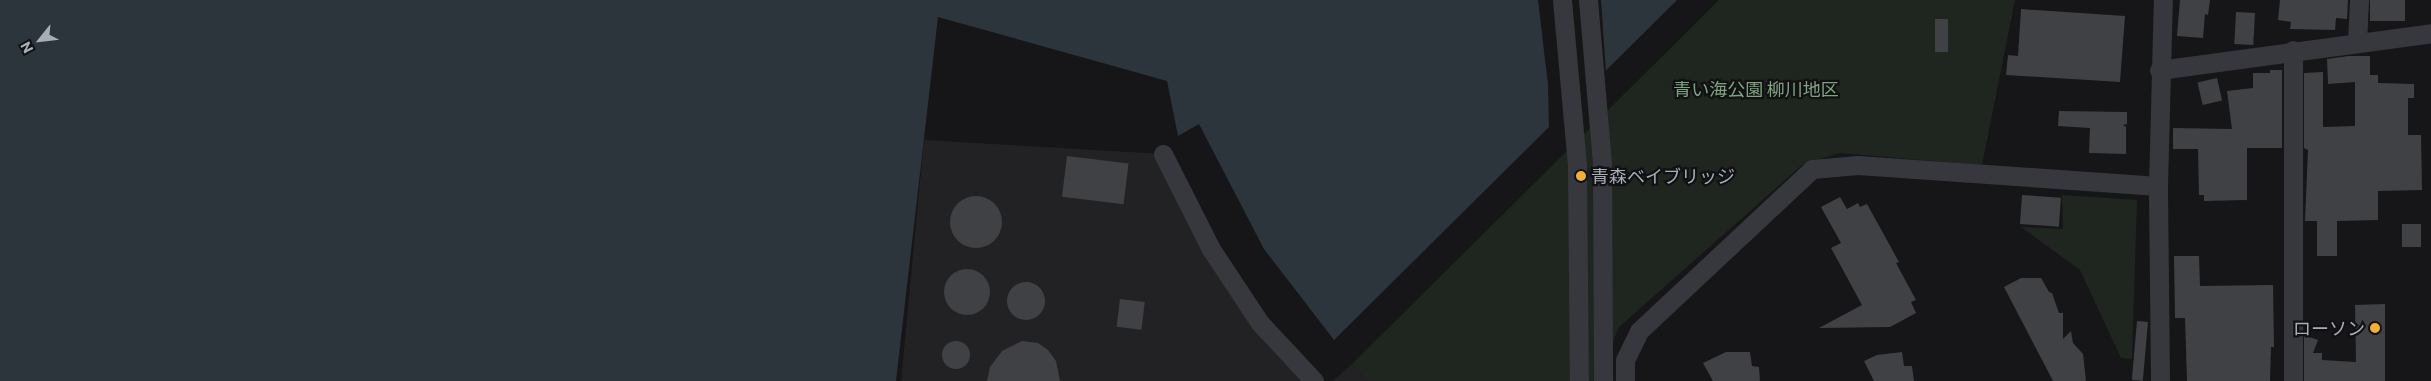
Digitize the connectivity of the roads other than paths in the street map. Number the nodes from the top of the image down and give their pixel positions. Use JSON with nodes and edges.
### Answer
{"nodes":[{"id":1,"x":1562,"y":0,"type":"edge"},
{"id":2,"x":1588,"y":0,"type":"edge"},
{"id":3,"x":2163,"y":0,"type":"edge"},
{"id":4,"x":2359,"y":0,"type":"edge"},
{"id":5,"x":2431,"y":33,"type":"edge"},
{"id":6,"x":2357,"y":44,"type":"junction"},
{"id":7,"x":2292,"y":50,"type":"junction"},
{"id":8,"x":2158,"y":70,"type":"junction"},
{"id":9,"x":1163,"y":154,"type":"dead end"},
{"id":10,"x":2158,"y":186,"type":"junction"},
{"id":11,"x":1314,"y":381,"type":"edge"},
{"id":12,"x":1579,"y":381,"type":"edge"},
{"id":13,"x":1604,"y":381,"type":"edge"},
{"id":14,"x":1625,"y":381,"type":"edge"},
{"id":15,"x":2160,"y":381,"type":"edge"},
{"id":16,"x":2293,"y":381,"type":"edge"}],
"edges":[{"from":1,"to":12,"type":"street"},
{"from":2,"to":13,"type":"street"},
{"from":3,"to":8,"type":"street"},
{"from":4,"to":6,"type":"street"},
{"from":5,"to":6,"type":"street"},
{"from":6,"to":7,"type":"street"},
{"from":7,"to":8,"type":"street"},
{"from":7,"to":16,"type":"street"},
{"from":8,"to":10,"type":"street"},
{"from":9,"to":11,"type":"street"},
{"from":10,"to":14,"type":"street"},
{"from":10,"to":15,"type":"street"}]}
